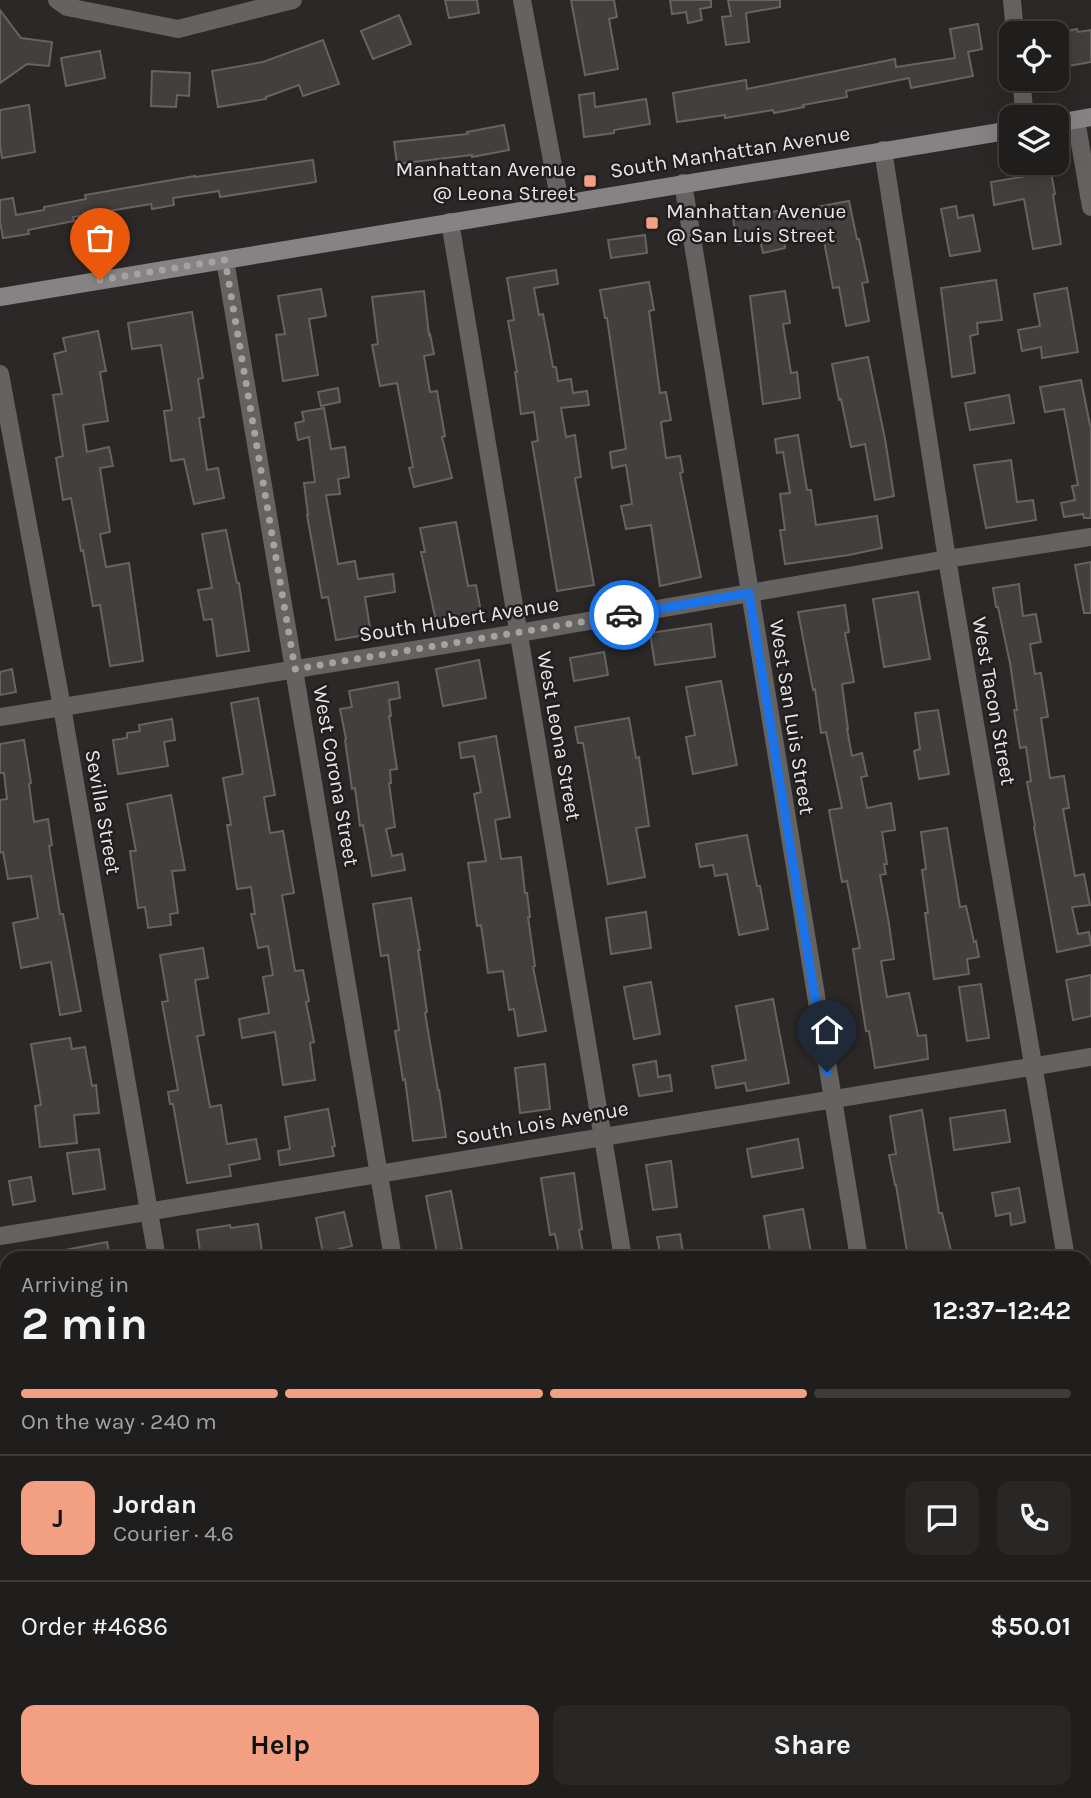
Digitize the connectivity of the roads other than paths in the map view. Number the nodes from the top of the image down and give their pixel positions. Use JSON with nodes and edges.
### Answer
{"nodes":[{"id":1,"x":57,"y":0,"type":"edge"},
{"id":2,"x":293,"y":0,"type":"edge"},
{"id":3,"x":522,"y":0,"type":"edge"},
{"id":4,"x":1012,"y":0,"type":"edge"},
{"id":5,"x":1014,"y":21,"type":"edge"},
{"id":6,"x":1084,"y":118,"type":"edge"},
{"id":7,"x":999,"y":132,"type":"edge"},
{"id":8,"x":883,"y":150,"type":"junction"},
{"id":9,"x":683,"y":183,"type":"junction"},
{"id":10,"x":560,"y":203,"type":"junction"},
{"id":11,"x":1091,"y":207,"type":"edge"},
{"id":12,"x":450,"y":222,"type":"junction"},
{"id":13,"x":225,"y":260,"type":"junction"},
{"id":14,"x":0,"y":297,"type":"edge"},
{"id":15,"x":0,"y":374,"type":"edge"},
{"id":16,"x":1091,"y":537,"type":"edge"},
{"id":17,"x":947,"y":559,"type":"junction"},
{"id":18,"x":749,"y":593,"type":"junction"},
{"id":19,"x":519,"y":634,"type":"junction"},
{"id":20,"x":295,"y":669,"type":"junction"},
{"id":21,"x":62,"y":707,"type":"junction"},
{"id":22,"x":0,"y":717,"type":"edge"},
{"id":23,"x":1091,"y":1057,"type":"edge"},
{"id":24,"x":1034,"y":1066,"type":"junction"},
{"id":25,"x":832,"y":1098,"type":"junction"},
{"id":26,"x":603,"y":1136,"type":"junction"},
{"id":27,"x":380,"y":1174,"type":"junction"},
{"id":28,"x":149,"y":1212,"type":"junction"},
{"id":29,"x":0,"y":1236,"type":"edge"},
{"id":30,"x":156,"y":1251,"type":"edge"},
{"id":31,"x":392,"y":1251,"type":"edge"},
{"id":32,"x":622,"y":1251,"type":"edge"},
{"id":33,"x":858,"y":1251,"type":"edge"},
{"id":34,"x":1065,"y":1251,"type":"edge"}],
"edges":[{"from":1,"to":2,"type":"street"},
{"from":3,"to":10,"type":"street"},
{"from":4,"to":5,"type":"street"},
{"from":6,"to":11,"type":"street"},
{"from":7,"to":8,"type":"main road","name":"South Manhattan Avenue"},
{"from":8,"to":9,"type":"main road","name":"South Manhattan Avenue"},
{"from":8,"to":17,"type":"street","name":"West Tacon Street"},
{"from":9,"to":10,"type":"main road","name":"South Manhattan Avenue"},
{"from":9,"to":18,"type":"street","name":"West San Luis Street"},
{"from":10,"to":12,"type":"main road","name":"South Manhattan Avenue"},
{"from":12,"to":13,"type":"main road","name":"South Manhattan Avenue"},
{"from":12,"to":19,"type":"street","name":"West Leona Street"},
{"from":13,"to":14,"type":"main road","name":"South Manhattan Avenue"},
{"from":13,"to":20,"type":"street","name":"West Corona Street"},
{"from":15,"to":21,"type":"street","name":"Sevilla Street"},
{"from":16,"to":17,"type":"street","name":"South Hubert Avenue"},
{"from":17,"to":18,"type":"street","name":"South Hubert Avenue"},
{"from":17,"to":24,"type":"street","name":"West Tacon Street"},
{"from":18,"to":19,"type":"street","name":"South Hubert Avenue"},
{"from":18,"to":25,"type":"street","name":"West San Luis Street"},
{"from":19,"to":20,"type":"street","name":"South Hubert Avenue"},
{"from":19,"to":26,"type":"street","name":"West Leona Street"},
{"from":20,"to":21,"type":"street","name":"South Hubert Avenue"},
{"from":20,"to":27,"type":"street","name":"West Corona Street"},
{"from":21,"to":22,"type":"street","name":"South Hubert Avenue"},
{"from":21,"to":28,"type":"street","name":"Sevilla Street"},
{"from":23,"to":24,"type":"street","name":"South Lois Avenue"},
{"from":24,"to":25,"type":"street","name":"South Lois Avenue"},
{"from":24,"to":34,"type":"street","name":"West Tacon Street"},
{"from":25,"to":26,"type":"street","name":"South Lois Avenue"},
{"from":25,"to":33,"type":"street","name":"West San Luis Street"},
{"from":26,"to":27,"type":"street","name":"South Lois Avenue"},
{"from":26,"to":32,"type":"street","name":"West Leona Street"},
{"from":27,"to":28,"type":"street","name":"South Lois Avenue"},
{"from":27,"to":31,"type":"street","name":"West Corona Street"},
{"from":28,"to":29,"type":"street","name":"South Lois Avenue"},
{"from":28,"to":30,"type":"street","name":"Sevilla Street"}]}
